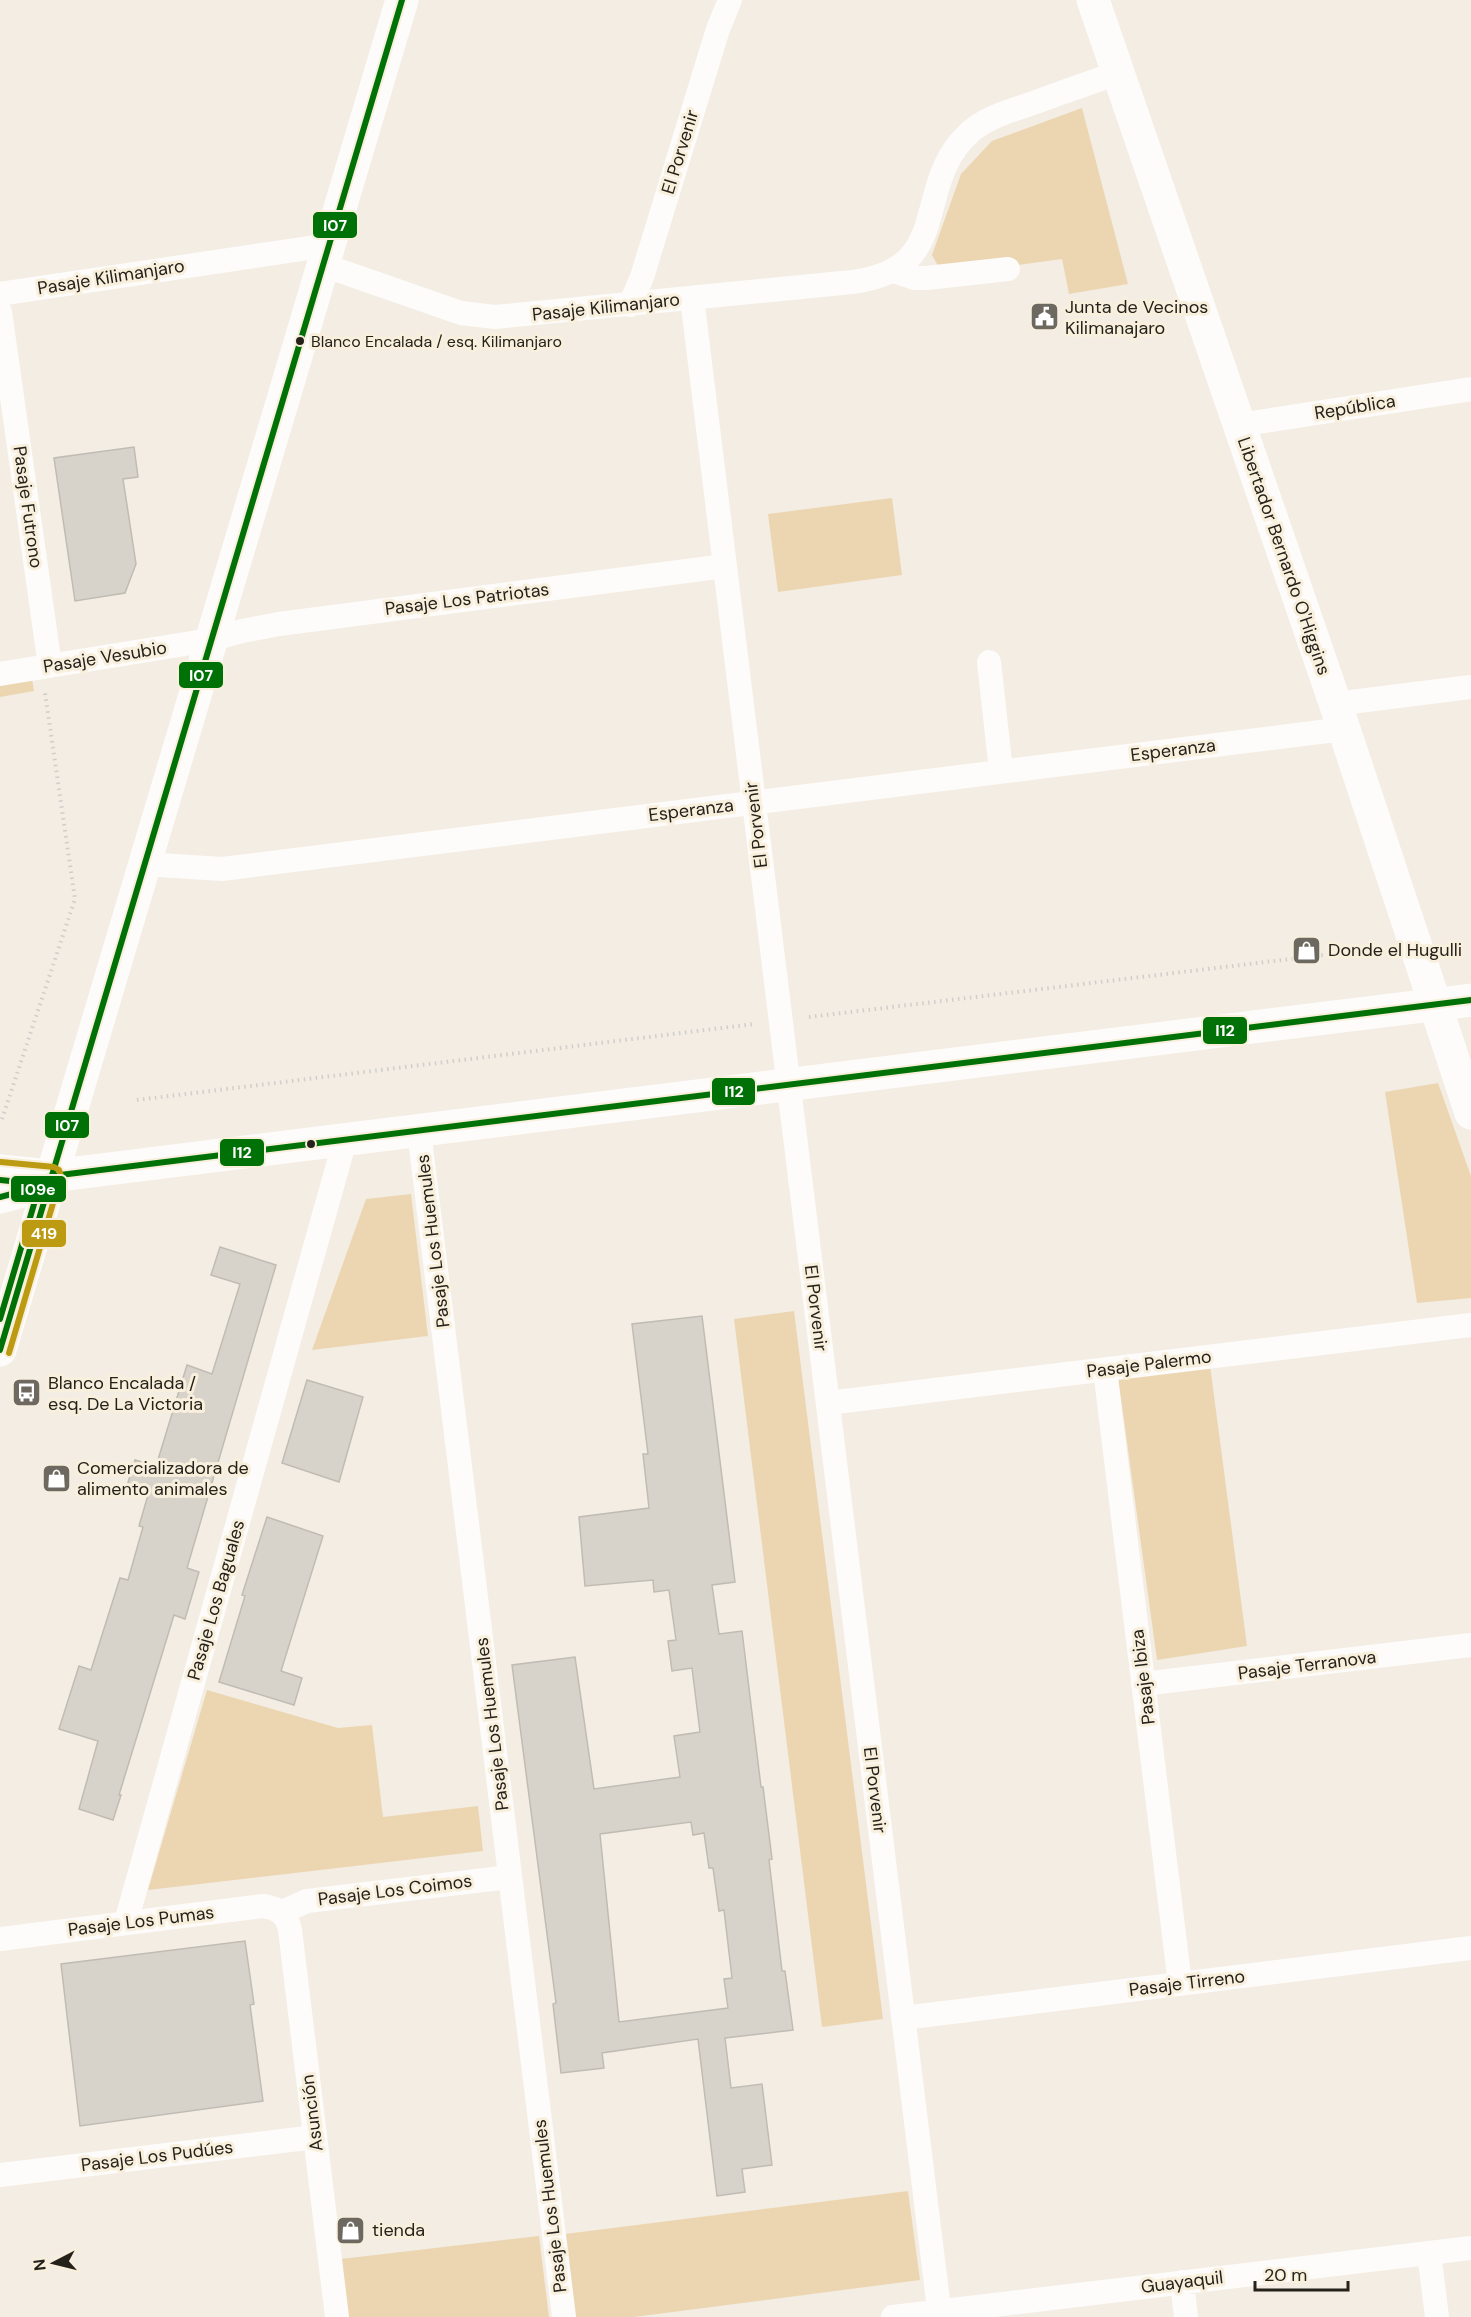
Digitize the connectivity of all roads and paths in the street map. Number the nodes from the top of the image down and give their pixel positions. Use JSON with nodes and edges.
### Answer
{"nodes":[{"id":1,"x":402,"y":0,"type":"edge"},
{"id":2,"x":730,"y":0,"type":"edge"},
{"id":3,"x":1093,"y":0,"type":"edge"},
{"id":4,"x":1118,"y":73,"type":"junction"},
{"id":5,"x":326,"y":255,"type":"junction"},
{"id":6,"x":1008,"y":269,"type":"dead end"},
{"id":7,"x":894,"y":271,"type":"junction"},
{"id":8,"x":0,"y":294,"type":"edge"},
{"id":9,"x":692,"y":298,"type":"junction"},
{"id":10,"x":630,"y":305,"type":"junction"},
{"id":11,"x":0,"y":312,"type":"edge"},
{"id":12,"x":1471,"y":389,"type":"edge"},
{"id":13,"x":1239,"y":425,"type":"junction"},
{"id":14,"x":724,"y":566,"type":"junction"},
{"id":15,"x":210,"y":640,"type":"junction"},
{"id":16,"x":989,"y":662,"type":"dead end"},
{"id":17,"x":46,"y":667,"type":"junction"},
{"id":18,"x":0,"y":674,"type":"edge"},
{"id":19,"x":1471,"y":687,"type":"edge"},
{"id":20,"x":1340,"y":716,"type":"junction"},
{"id":21,"x":1001,"y":771,"type":"junction"},
{"id":22,"x":753,"y":802,"type":"junction"},
{"id":23,"x":144,"y":864,"type":"junction"},
{"id":24,"x":1471,"y":1000,"type":"edge"},
{"id":25,"x":1436,"y":1005,"type":"junction"},
{"id":26,"x":788,"y":1085,"type":"junction"},
{"id":27,"x":1471,"y":1113,"type":"edge"},
{"id":28,"x":2,"y":1119,"type":"dead end"},
{"id":29,"x":419,"y":1131,"type":"junction"},
{"id":30,"x":345,"y":1140,"type":"junction"},
{"id":31,"x":0,"y":1171,"type":"edge"},
{"id":32,"x":51,"y":1176,"type":"junction"},
{"id":33,"x":0,"y":1197,"type":"edge"},
{"id":34,"x":3,"y":1323,"type":"edge"},
{"id":35,"x":1471,"y":1325,"type":"edge"},
{"id":36,"x":1105,"y":1370,"type":"junction"},
{"id":37,"x":828,"y":1403,"type":"junction"},
{"id":38,"x":1471,"y":1646,"type":"edge"},
{"id":39,"x":1143,"y":1684,"type":"junction"},
{"id":40,"x":510,"y":1877,"type":"junction"},
{"id":41,"x":282,"y":1912,"type":"junction"},
{"id":42,"x":126,"y":1922,"type":"junction"},
{"id":43,"x":0,"y":1939,"type":"edge"},
{"id":44,"x":1471,"y":1948,"type":"edge"},
{"id":45,"x":1180,"y":1984,"type":"junction"},
{"id":46,"x":903,"y":2018,"type":"junction"},
{"id":47,"x":315,"y":2137,"type":"junction"},
{"id":48,"x":0,"y":2175,"type":"edge"},
{"id":49,"x":1471,"y":2248,"type":"edge"},
{"id":50,"x":1429,"y":2253,"type":"junction"},
{"id":51,"x":1182,"y":2282,"type":"junction"},
{"id":52,"x":940,"y":2314,"type":"edge"},
{"id":53,"x":337,"y":2317,"type":"edge"},
{"id":54,"x":564,"y":2317,"type":"edge"},
{"id":55,"x":893,"y":2317,"type":"edge"},
{"id":56,"x":1186,"y":2317,"type":"edge"},
{"id":57,"x":1437,"y":2317,"type":"edge"}],
"edges":[{"from":1,"to":5,"type":"street"},
{"from":2,"to":10,"type":"street","name":"El Porvenir"},
{"from":3,"to":4,"type":"street","name":"Libertador Bernardo O'Higgins"},
{"from":4,"to":7,"type":"street","name":"Pasaje Kilimanjaro"},
{"from":4,"to":13,"type":"street","name":"Libertador Bernardo O'Higgins"},
{"from":5,"to":8,"type":"street","name":"Pasaje Kilimanjaro"},
{"from":5,"to":10,"type":"street","name":"Pasaje Kilimanjaro"},
{"from":5,"to":15,"type":"street"},
{"from":6,"to":7,"type":"street"},
{"from":7,"to":9,"type":"street","name":"Pasaje Kilimanjaro"},
{"from":9,"to":10,"type":"street","name":"Pasaje Kilimanjaro"},
{"from":9,"to":14,"type":"street","name":"El Porvenir"},
{"from":11,"to":17,"type":"street","name":"Pasaje Futrono"},
{"from":12,"to":13,"type":"street","name":"República"},
{"from":13,"to":20,"type":"street","name":"Libertador Bernardo O'Higgins"},
{"from":14,"to":15,"type":"street","name":"Pasaje Los Patriotas"},
{"from":14,"to":22,"type":"street","name":"El Porvenir"},
{"from":15,"to":17,"type":"street","name":"Pasaje Vesubio"},
{"from":15,"to":23,"type":"street"},
{"from":16,"to":21,"type":"street"},
{"from":17,"to":18,"type":"street","name":"Pasaje Vesubio"},
{"from":17,"to":28,"type":"path"},
{"from":19,"to":20,"type":"street","name":"Esperanza"},
{"from":20,"to":21,"type":"street","name":"Esperanza"},
{"from":20,"to":25,"type":"street","name":"Libertador Bernardo O'Higgins"},
{"from":21,"to":22,"type":"street","name":"Esperanza"},
{"from":22,"to":23,"type":"street","name":"Esperanza"},
{"from":22,"to":26,"type":"street","name":"El Porvenir"},
{"from":23,"to":32,"type":"street"},
{"from":24,"to":25,"type":"street"},
{"from":25,"to":26,"type":"street"},
{"from":25,"to":27,"type":"street","name":"Libertador Bernardo O'Higgins"},
{"from":26,"to":29,"type":"street"},
{"from":26,"to":37,"type":"street","name":"El Porvenir"},
{"from":29,"to":30,"type":"street"},
{"from":29,"to":40,"type":"street","name":"Pasaje Los Huemules"},
{"from":30,"to":32,"type":"street"},
{"from":30,"to":42,"type":"street","name":"Pasaje Los Baguales"},
{"from":31,"to":32,"type":"street"},
{"from":32,"to":33,"type":"street"},
{"from":32,"to":34,"type":"street"},
{"from":35,"to":36,"type":"street","name":"Pasaje Palermo"},
{"from":36,"to":37,"type":"street","name":"Pasaje Palermo"},
{"from":36,"to":39,"type":"street","name":"Pasaje Ibiza"},
{"from":37,"to":46,"type":"street","name":"El Porvenir"},
{"from":38,"to":39,"type":"street","name":"Pasaje Terranova"},
{"from":39,"to":45,"type":"street","name":"Pasaje Ibiza"},
{"from":40,"to":41,"type":"street","name":"Pasaje Los Coimos"},
{"from":40,"to":54,"type":"street","name":"Pasaje Los Huemules"},
{"from":41,"to":42,"type":"street","name":"Pasaje Los Pumas"},
{"from":41,"to":47,"type":"street","name":"Asunción"},
{"from":42,"to":43,"type":"street","name":"Pasaje Los Pumas"},
{"from":44,"to":45,"type":"street","name":"Pasaje Tirreno"},
{"from":45,"to":46,"type":"street","name":"Pasaje Tirreno"},
{"from":46,"to":52,"type":"street","name":"El Porvenir"},
{"from":47,"to":48,"type":"street","name":"Pasaje Los Pudúes"},
{"from":47,"to":53,"type":"street","name":"Asunción"},
{"from":49,"to":50,"type":"street","name":"Guayaquil"},
{"from":50,"to":51,"type":"street","name":"Guayaquil"},
{"from":50,"to":57,"type":"street"},
{"from":51,"to":52,"type":"street","name":"Guayaquil"},
{"from":51,"to":56,"type":"street"},
{"from":52,"to":55,"type":"street","name":"Guayaquil"}]}
